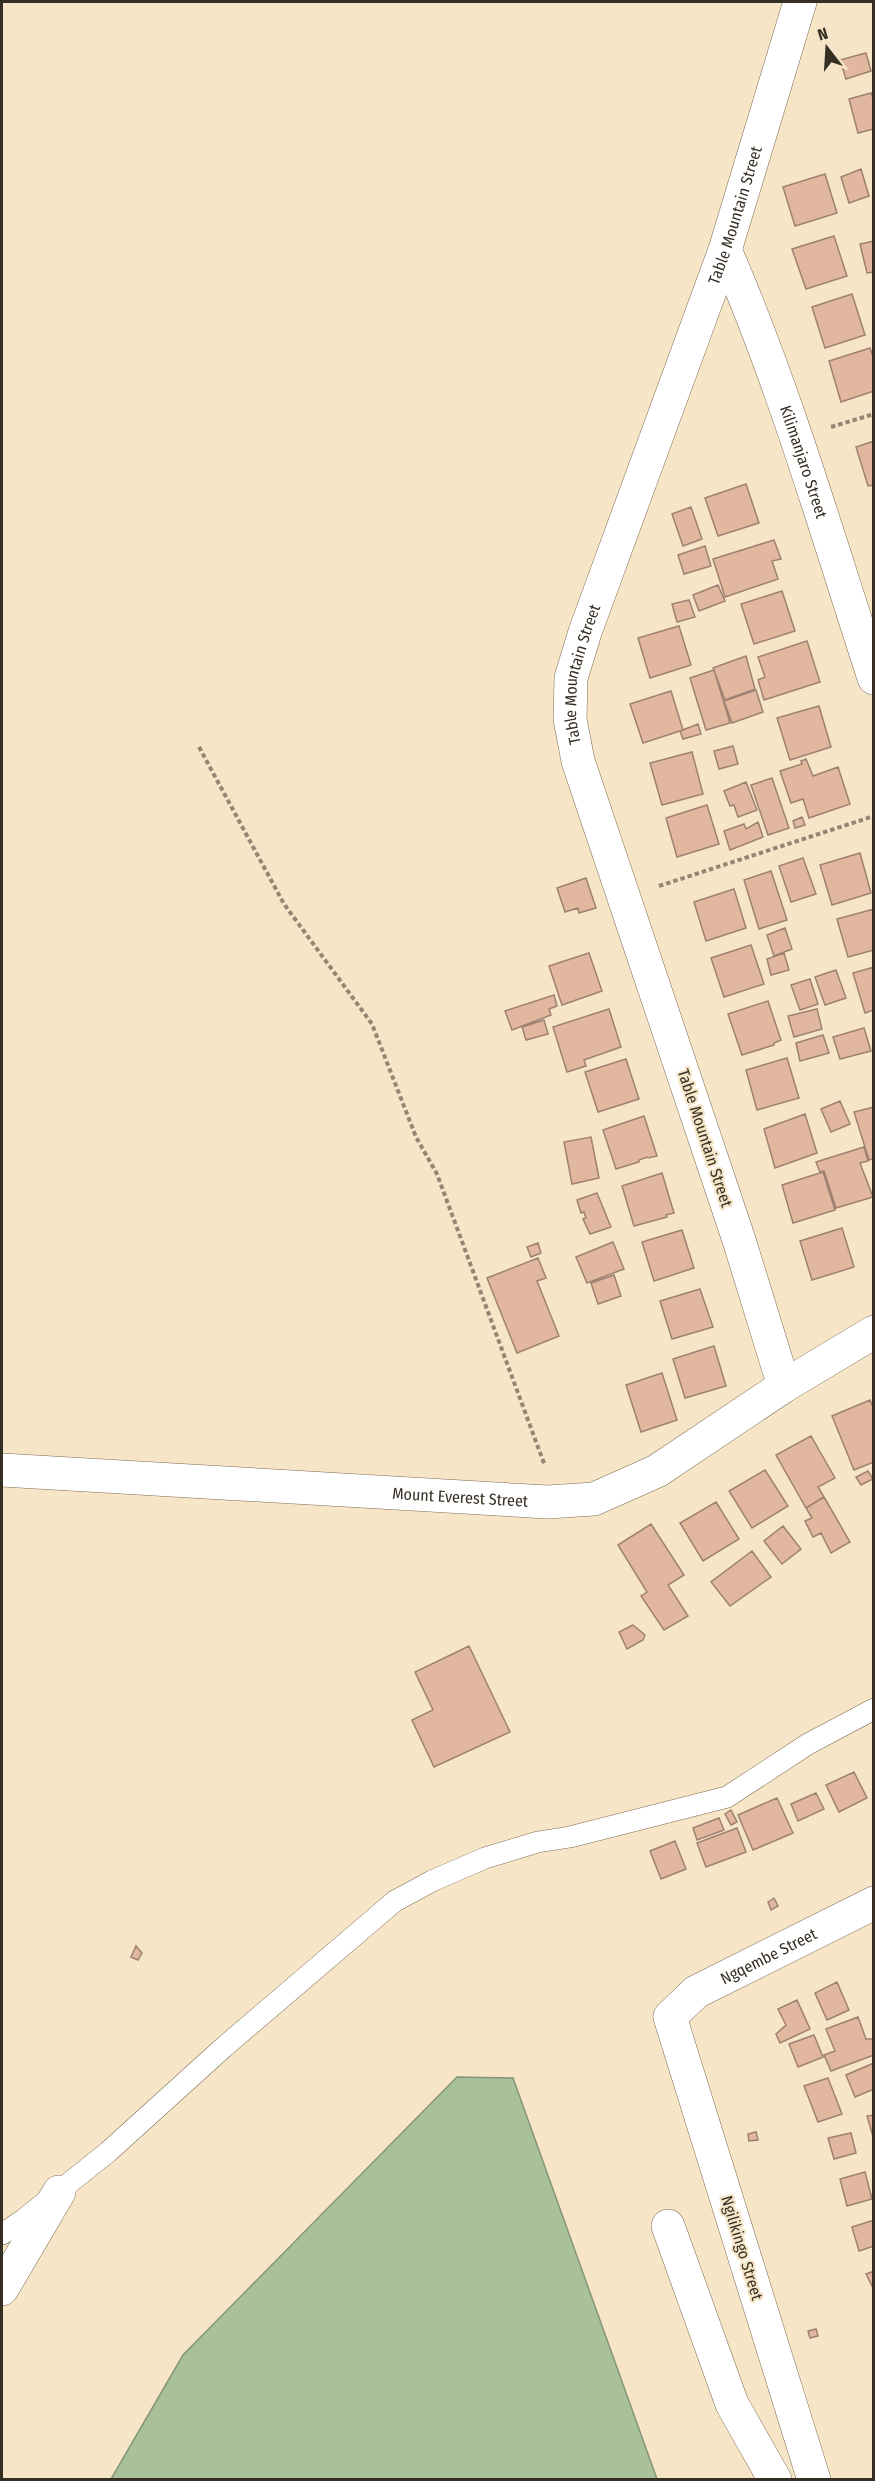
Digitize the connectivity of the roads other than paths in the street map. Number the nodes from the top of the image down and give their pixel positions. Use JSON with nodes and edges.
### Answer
{"nodes":[{"id":1,"x":800,"y":2,"type":"edge"},
{"id":2,"x":725,"y":250,"type":"junction"},
{"id":3,"x":873,"y":678,"type":"edge"},
{"id":4,"x":873,"y":1332,"type":"edge"},
{"id":5,"x":784,"y":1386,"type":"junction"},
{"id":6,"x":2,"y":1470,"type":"edge"},
{"id":7,"x":873,"y":1709,"type":"edge"},
{"id":8,"x":873,"y":1903,"type":"edge"},
{"id":9,"x":670,"y":2017,"type":"joint"},
{"id":10,"x":60,"y":2192,"type":"junction"},
{"id":11,"x":668,"y":2226,"type":"dead end"},
{"id":12,"x":2,"y":2235,"type":"edge"},
{"id":13,"x":2,"y":2289,"type":"edge"},
{"id":14,"x":775,"y":2480,"type":"edge"},
{"id":15,"x":814,"y":2480,"type":"edge"}],
"edges":[{"from":1,"to":2,"type":"street","name":"Table Mountain Street"},
{"from":2,"to":3,"type":"street","name":"Kilimanjaro Street"},
{"from":2,"to":5,"type":"street","name":"Table Mountain Street"},
{"from":4,"to":5,"type":"street","name":"Mount Everest Street"},
{"from":5,"to":6,"type":"street","name":"Mount Everest Street"},
{"from":7,"to":10,"type":"lane"},
{"from":8,"to":9,"type":"street","name":"Ngqembe Street"},
{"from":9,"to":15,"type":"street","name":"Ngilikingo Street"},
{"from":10,"to":12,"type":"lane"},
{"from":10,"to":13,"type":"street"},
{"from":11,"to":14,"type":"street"}]}
